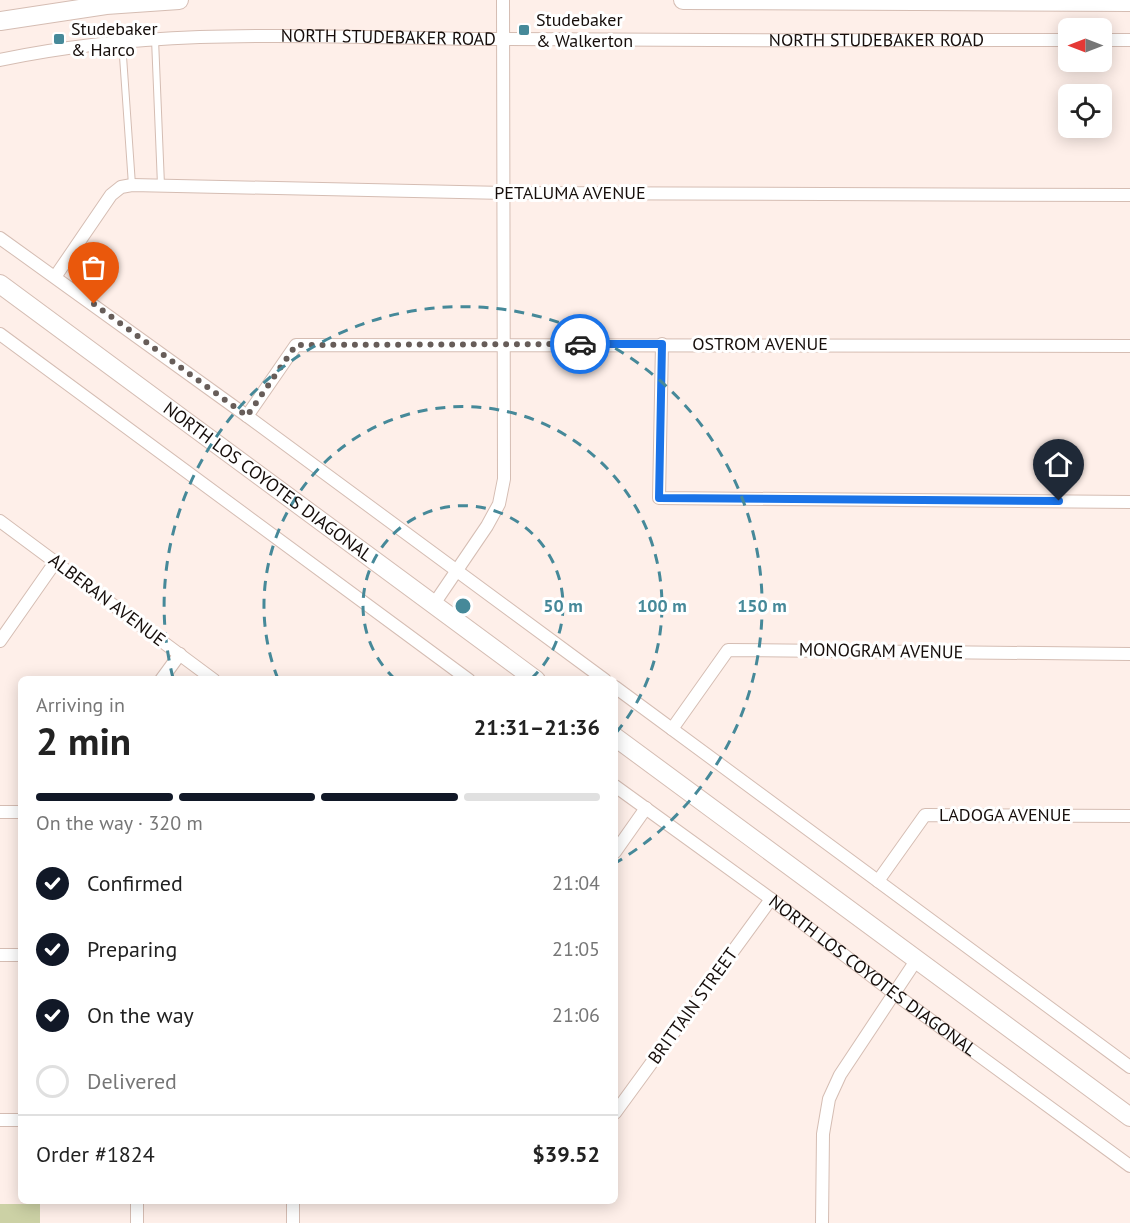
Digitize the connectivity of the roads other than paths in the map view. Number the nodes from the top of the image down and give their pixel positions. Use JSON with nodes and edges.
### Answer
{"nodes":[{"id":1,"x":179,"y":0,"type":"edge"},
{"id":2,"x":503,"y":0,"type":"edge"},
{"id":3,"x":683,"y":0,"type":"edge"},
{"id":4,"x":1130,"y":2,"type":"edge"},
{"id":5,"x":0,"y":21,"type":"edge"},
{"id":6,"x":155,"y":39,"type":"junction"},
{"id":7,"x":503,"y":39,"type":"junction"},
{"id":8,"x":1058,"y":40,"type":"edge"},
{"id":9,"x":1112,"y":40,"type":"edge"},
{"id":10,"x":1130,"y":40,"type":"edge"},
{"id":11,"x":122,"y":41,"type":"junction"},
{"id":12,"x":0,"y":60,"type":"edge"},
{"id":13,"x":132,"y":185,"type":"junction"},
{"id":14,"x":161,"y":185,"type":"junction"},
{"id":15,"x":505,"y":193,"type":"junction"},
{"id":16,"x":1130,"y":195,"type":"edge"},
{"id":17,"x":0,"y":238,"type":"edge"},
{"id":18,"x":56,"y":277,"type":"junction"},
{"id":19,"x":0,"y":284,"type":"edge"},
{"id":20,"x":0,"y":334,"type":"edge"},
{"id":21,"x":505,"y":344,"type":"junction"},
{"id":22,"x":662,"y":344,"type":"junction"},
{"id":23,"x":1130,"y":346,"type":"edge"},
{"id":24,"x":247,"y":416,"type":"junction"},
{"id":25,"x":1130,"y":502,"type":"edge"},
{"id":26,"x":0,"y":521,"type":"edge"},
{"id":27,"x":56,"y":561,"type":"junction"},
{"id":28,"x":457,"y":572,"type":"junction"},
{"id":29,"x":434,"y":604,"type":"junction"},
{"id":30,"x":0,"y":641,"type":"edge"},
{"id":31,"x":180,"y":654,"type":"junction"},
{"id":32,"x":1130,"y":654,"type":"edge"},
{"id":33,"x":164,"y":676,"type":"edge"},
{"id":34,"x":209,"y":676,"type":"edge"},
{"id":35,"x":464,"y":676,"type":"edge"},
{"id":36,"x":531,"y":676,"type":"edge"},
{"id":37,"x":600,"y":676,"type":"edge"},
{"id":38,"x":618,"y":689,"type":"edge"},
{"id":39,"x":672,"y":729,"type":"junction"},
{"id":40,"x":618,"y":739,"type":"edge"},
{"id":41,"x":618,"y":788,"type":"edge"},
{"id":42,"x":646,"y":808,"type":"junction"},
{"id":43,"x":0,"y":812,"type":"edge"},
{"id":44,"x":18,"y":812,"type":"edge"},
{"id":45,"x":1130,"y":816,"type":"edge"},
{"id":46,"x":618,"y":848,"type":"edge"},
{"id":47,"x":878,"y":881,"type":"junction"},
{"id":48,"x":771,"y":899,"type":"junction"},
{"id":49,"x":18,"y":955,"type":"edge"},
{"id":50,"x":0,"y":956,"type":"edge"},
{"id":51,"x":918,"y":959,"type":"junction"},
{"id":52,"x":894,"y":994,"type":"junction"},
{"id":53,"x":1130,"y":1067,"type":"edge"},
{"id":54,"x":618,"y":1109,"type":"edge"},
{"id":55,"x":1130,"y":1117,"type":"edge"},
{"id":56,"x":0,"y":1120,"type":"edge"},
{"id":57,"x":18,"y":1120,"type":"edge"},
{"id":58,"x":1130,"y":1166,"type":"edge"},
{"id":59,"x":137,"y":1204,"type":"edge"},
{"id":60,"x":293,"y":1204,"type":"edge"},
{"id":61,"x":136,"y":1223,"type":"edge"},
{"id":62,"x":293,"y":1223,"type":"edge"},
{"id":63,"x":822,"y":1223,"type":"edge"}],
"edges":[{"from":1,"to":5,"type":"main road"},
{"from":2,"to":7,"type":"street"},
{"from":3,"to":4,"type":"main road"},
{"from":6,"to":7,"type":"street","name":"NORTH STUDEBAKER ROAD"},
{"from":6,"to":11,"type":"street","name":"NORTH STUDEBAKER ROAD"},
{"from":6,"to":14,"type":"lane"},
{"from":7,"to":8,"type":"street","name":"NORTH STUDEBAKER ROAD"},
{"from":7,"to":15,"type":"street"},
{"from":9,"to":10,"type":"street"},
{"from":11,"to":12,"type":"street","name":"NORTH STUDEBAKER ROAD"},
{"from":11,"to":13,"type":"lane"},
{"from":13,"to":14,"type":"street","name":"PETALUMA AVENUE"},
{"from":13,"to":18,"type":"street"},
{"from":14,"to":15,"type":"street","name":"PETALUMA AVENUE"},
{"from":15,"to":16,"type":"street","name":"PETALUMA AVENUE"},
{"from":15,"to":21,"type":"street"},
{"from":17,"to":18,"type":"street"},
{"from":18,"to":24,"type":"street"},
{"from":19,"to":29,"type":"main road","name":"NORTH LOS COYOTES DIAGONAL"},
{"from":20,"to":35,"type":"street"},
{"from":21,"to":22,"type":"street","name":"OSTROM AVENUE"},
{"from":21,"to":24,"type":"street","name":"OSTROM AVENUE"},
{"from":21,"to":28,"type":"street"},
{"from":22,"to":23,"type":"street","name":"OSTROM AVENUE"},
{"from":22,"to":25,"type":"street"},
{"from":24,"to":28,"type":"street"},
{"from":26,"to":27,"type":"street","name":"ALBERAN AVENUE"},
{"from":27,"to":30,"type":"street"},
{"from":27,"to":31,"type":"street","name":"ALBERAN AVENUE"},
{"from":28,"to":29,"type":"street"},
{"from":28,"to":37,"type":"street"},
{"from":29,"to":36,"type":"main road","name":"NORTH LOS COYOTES DIAGONAL"},
{"from":31,"to":33,"type":"street"},
{"from":31,"to":34,"type":"street","name":"ALBERAN AVENUE"},
{"from":32,"to":39,"type":"street","name":"MONOGRAM AVENUE"},
{"from":38,"to":39,"type":"street"},
{"from":39,"to":47,"type":"street"},
{"from":40,"to":51,"type":"main road"},
{"from":41,"to":42,"type":"street","name":"NORTH LOS COYOTES DIAGONAL"},
{"from":42,"to":46,"type":"street"},
{"from":42,"to":48,"type":"street","name":"NORTH LOS COYOTES DIAGONAL"},
{"from":43,"to":44,"type":"street"},
{"from":45,"to":47,"type":"street","name":"LADOGA AVENUE"},
{"from":47,"to":53,"type":"street"},
{"from":48,"to":52,"type":"street","name":"NORTH LOS COYOTES DIAGONAL"},
{"from":48,"to":54,"type":"street","name":"BRITTAIN STREET"},
{"from":49,"to":50,"type":"street"},
{"from":51,"to":52,"type":"street"},
{"from":51,"to":55,"type":"main road"},
{"from":52,"to":58,"type":"street","name":"NORTH LOS COYOTES DIAGONAL"},
{"from":52,"to":63,"type":"street"},
{"from":56,"to":57,"type":"street"},
{"from":59,"to":61,"type":"street"},
{"from":60,"to":62,"type":"street"}]}
